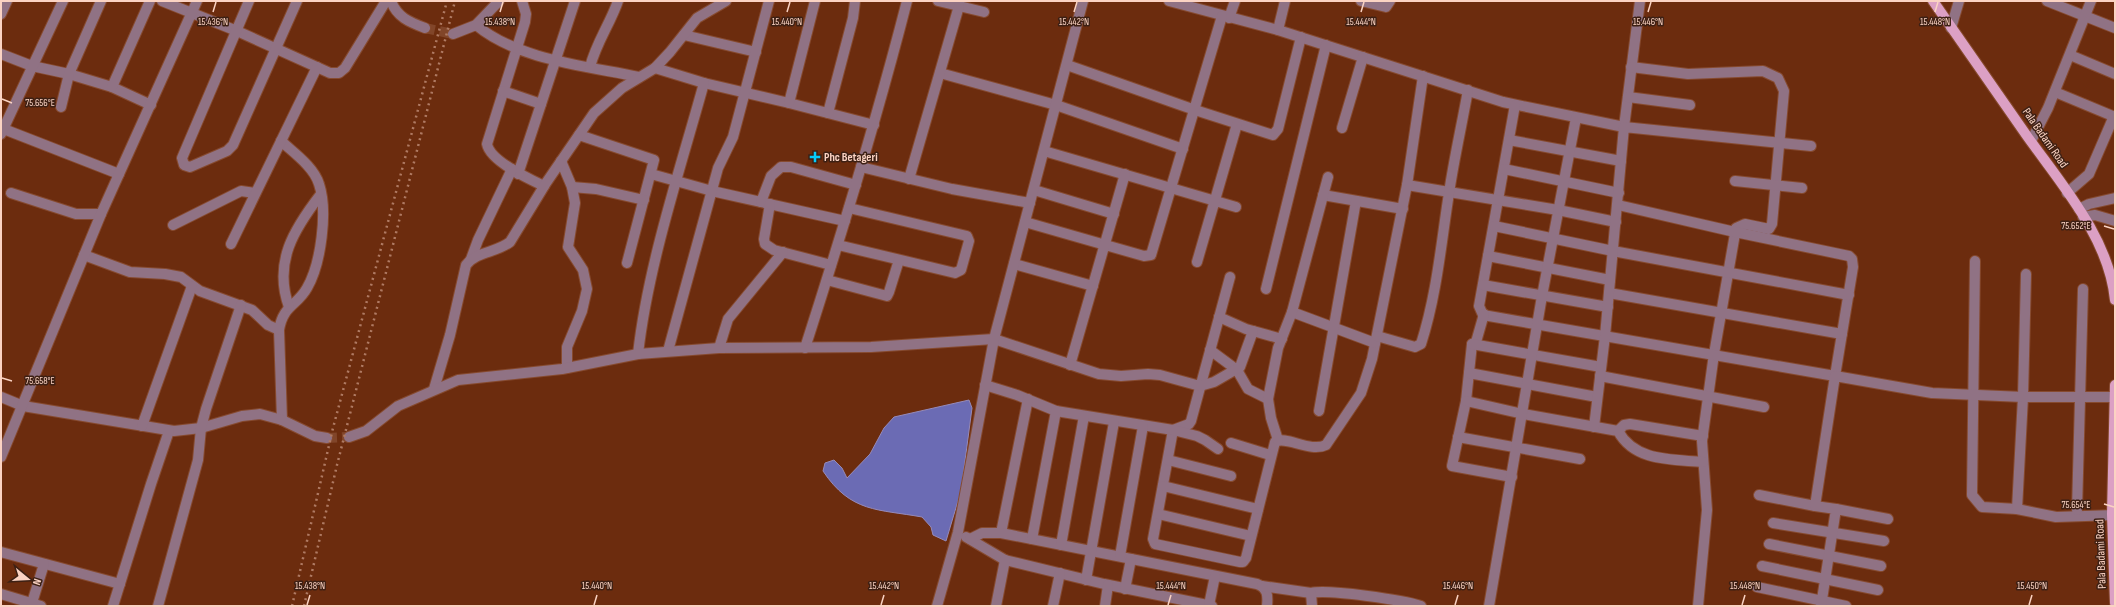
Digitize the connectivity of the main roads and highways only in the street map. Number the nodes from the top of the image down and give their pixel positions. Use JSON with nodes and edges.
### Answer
{"nodes":[{"id":1,"x":1933,"y":1,"type":"edge"},
{"id":2,"x":2115,"y":300,"type":"edge"},
{"id":3,"x":2115,"y":386,"type":"edge"},
{"id":4,"x":2115,"y":397,"type":"edge"},
{"id":5,"x":2115,"y":425,"type":"edge"},
{"id":6,"x":2115,"y":455,"type":"edge"},
{"id":7,"x":2114,"y":486,"type":"edge"},
{"id":8,"x":2114,"y":515,"type":"edge"},
{"id":9,"x":2115,"y":581,"type":"edge"},
{"id":10,"x":2115,"y":603,"type":"edge"}],
"edges":[{"from":1,"to":2,"type":"main road","name":"Pala Badami Road"},
{"from":3,"to":4,"type":"main road","name":"Pala Badami Road"},
{"from":4,"to":5,"type":"main road","name":"Pala Badami Road"},
{"from":5,"to":6,"type":"main road","name":"Pala Badami Road"},
{"from":6,"to":7,"type":"main road","name":"Pala Badami Road"},
{"from":7,"to":8,"type":"main road","name":"Pala Badami Road"},
{"from":8,"to":9,"type":"main road","name":"Pala Badami Road"},
{"from":9,"to":10,"type":"main road","name":"Pala Badami Road"}]}
